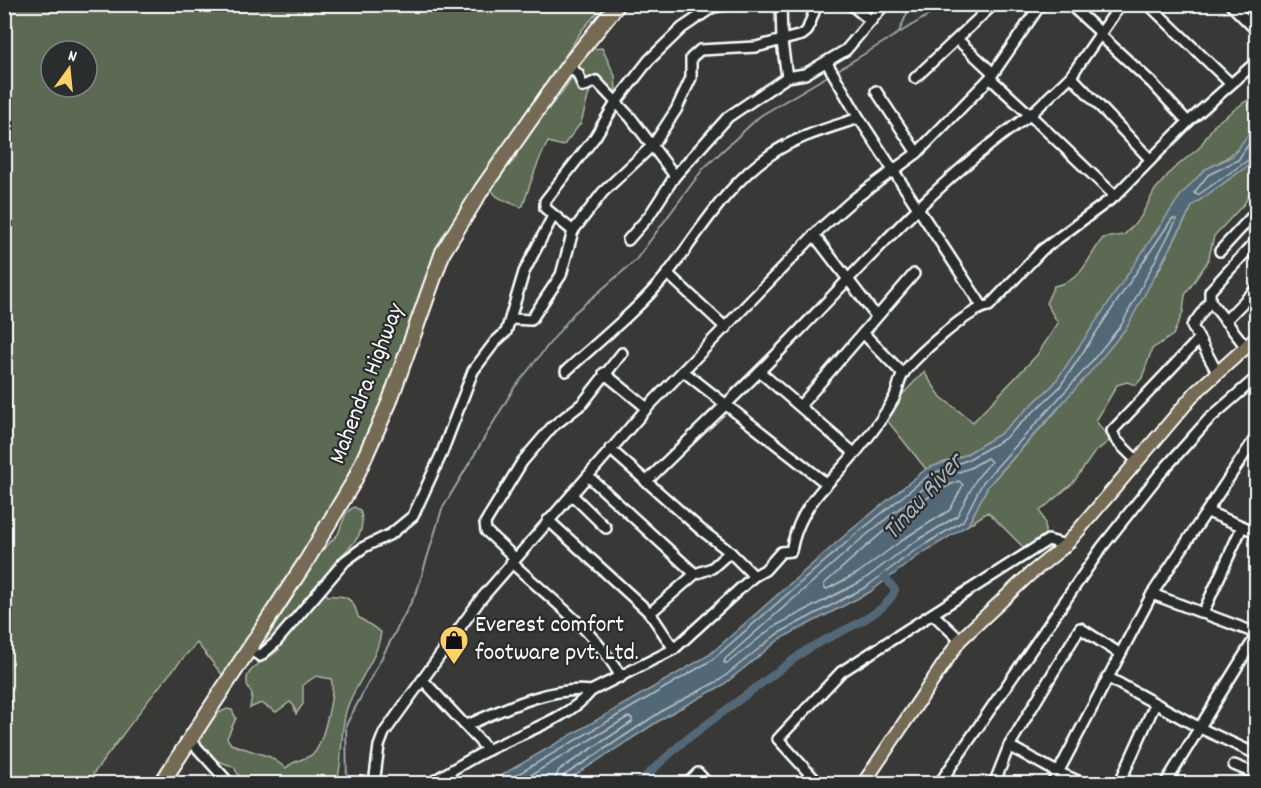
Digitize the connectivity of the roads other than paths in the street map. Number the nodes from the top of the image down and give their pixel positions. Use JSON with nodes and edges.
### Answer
{"nodes":[{"id":1,"x":618,"y":4,"type":"edge"},
{"id":2,"x":730,"y":4,"type":"edge"},
{"id":3,"x":781,"y":4,"type":"edge"},
{"id":4,"x":817,"y":4,"type":"edge"},
{"id":5,"x":850,"y":4,"type":"edge"},
{"id":6,"x":885,"y":4,"type":"edge"},
{"id":7,"x":994,"y":4,"type":"edge"},
{"id":8,"x":1041,"y":4,"type":"edge"},
{"id":9,"x":1069,"y":4,"type":"edge"},
{"id":10,"x":1121,"y":4,"type":"edge"},
{"id":11,"x":1148,"y":4,"type":"edge"},
{"id":12,"x":1230,"y":4,"type":"edge"},
{"id":13,"x":871,"y":21,"type":"junction"},
{"id":14,"x":1257,"y":30,"type":"edge"},
{"id":15,"x":1100,"y":33,"type":"junction"},
{"id":16,"x":959,"y":40,"type":"junction"},
{"id":17,"x":782,"y":42,"type":"junction"},
{"id":18,"x":1257,"y":62,"type":"edge"},
{"id":19,"x":568,"y":66,"type":"junction"},
{"id":20,"x":829,"y":67,"type":"junction"},
{"id":21,"x":992,"y":75,"type":"junction"},
{"id":22,"x":1071,"y":76,"type":"junction"},
{"id":23,"x":787,"y":77,"type":"junction"},
{"id":24,"x":915,"y":78,"type":"dead end"},
{"id":25,"x":1230,"y":83,"type":"junction"},
{"id":26,"x":876,"y":91,"type":"dead end"},
{"id":27,"x":616,"y":101,"type":"junction"},
{"id":28,"x":1030,"y":115,"type":"junction"},
{"id":29,"x":859,"y":118,"type":"junction"},
{"id":30,"x":1188,"y":122,"type":"junction"},
{"id":31,"x":652,"y":145,"type":"junction"},
{"id":32,"x":917,"y":153,"type":"junction"},
{"id":33,"x":1150,"y":159,"type":"junction"},
{"id":34,"x":891,"y":171,"type":"junction"},
{"id":35,"x":675,"y":176,"type":"junction"},
{"id":36,"x":1115,"y":196,"type":"junction"},
{"id":37,"x":918,"y":209,"type":"junction"},
{"id":38,"x":1257,"y":212,"type":"edge"},
{"id":39,"x":553,"y":216,"type":"junction"},
{"id":40,"x":573,"y":231,"type":"junction"},
{"id":41,"x":814,"y":235,"type":"junction"},
{"id":42,"x":628,"y":240,"type":"dead end"},
{"id":43,"x":1257,"y":242,"type":"edge"},
{"id":44,"x":1221,"y":251,"type":"dead end"},
{"id":45,"x":667,"y":273,"type":"junction"},
{"id":46,"x":914,"y":274,"type":"dead end"},
{"id":47,"x":848,"y":280,"type":"junction"},
{"id":48,"x":1257,"y":289,"type":"edge"},
{"id":49,"x":1210,"y":301,"type":"junction"},
{"id":50,"x":982,"y":306,"type":"junction"},
{"id":51,"x":876,"y":316,"type":"junction"},
{"id":52,"x":512,"y":319,"type":"junction"},
{"id":53,"x":1225,"y":321,"type":"junction"},
{"id":54,"x":726,"y":328,"type":"junction"},
{"id":55,"x":862,"y":333,"type":"junction"},
{"id":56,"x":1257,"y":338,"type":"edge"},
{"id":57,"x":1198,"y":340,"type":"junction"},
{"id":58,"x":1246,"y":347,"type":"junction"},
{"id":59,"x":622,"y":353,"type":"dead end"},
{"id":60,"x":566,"y":371,"type":"dead end"},
{"id":61,"x":683,"y":371,"type":"junction"},
{"id":62,"x":760,"y":372,"type":"junction"},
{"id":63,"x":1217,"y":372,"type":"junction"},
{"id":64,"x":604,"y":373,"type":"junction"},
{"id":65,"x":903,"y":374,"type":"junction"},
{"id":66,"x":1257,"y":378,"type":"edge"},
{"id":67,"x":725,"y":405,"type":"junction"},
{"id":68,"x":800,"y":406,"type":"junction"},
{"id":69,"x":647,"y":408,"type":"junction"},
{"id":70,"x":1257,"y":438,"type":"edge"},
{"id":71,"x":610,"y":449,"type":"junction"},
{"id":72,"x":855,"y":454,"type":"junction"},
{"id":73,"x":1136,"y":460,"type":"junction"},
{"id":74,"x":588,"y":476,"type":"junction"},
{"id":75,"x":647,"y":482,"type":"junction"},
{"id":76,"x":827,"y":484,"type":"junction"},
{"id":77,"x":572,"y":495,"type":"junction"},
{"id":78,"x":1208,"y":512,"type":"junction"},
{"id":79,"x":548,"y":520,"type":"junction"},
{"id":80,"x":1242,"y":527,"type":"junction"},
{"id":81,"x":606,"y":528,"type":"dead end"},
{"id":82,"x":1257,"y":532,"type":"edge"},
{"id":83,"x":1066,"y":545,"type":"junction"},
{"id":84,"x":730,"y":552,"type":"junction"},
{"id":85,"x":513,"y":560,"type":"junction"},
{"id":86,"x":695,"y":573,"type":"junction"},
{"id":87,"x":754,"y":576,"type":"junction"},
{"id":88,"x":1152,"y":594,"type":"junction"},
{"id":89,"x":650,"y":613,"type":"junction"},
{"id":90,"x":1203,"y":613,"type":"junction"},
{"id":91,"x":933,"y":614,"type":"junction"},
{"id":92,"x":1257,"y":635,"type":"edge"},
{"id":93,"x":960,"y":640,"type":"junction"},
{"id":94,"x":249,"y":649,"type":"junction"},
{"id":95,"x":674,"y":649,"type":"junction"},
{"id":96,"x":1119,"y":653,"type":"junction"},
{"id":97,"x":621,"y":677,"type":"junction"},
{"id":98,"x":1107,"y":677,"type":"junction"},
{"id":99,"x":423,"y":680,"type":"junction"},
{"id":100,"x":591,"y":691,"type":"junction"},
{"id":101,"x":1155,"y":704,"type":"junction"},
{"id":102,"x":467,"y":725,"type":"junction"},
{"id":103,"x":1200,"y":728,"type":"junction"},
{"id":104,"x":190,"y":740,"type":"junction"},
{"id":105,"x":1009,"y":746,"type":"junction"},
{"id":106,"x":488,"y":750,"type":"junction"},
{"id":107,"x":1257,"y":754,"type":"edge"},
{"id":108,"x":1234,"y":765,"type":"dead end"},
{"id":109,"x":1057,"y":772,"type":"junction"},
{"id":110,"x":1257,"y":774,"type":"edge"},
{"id":111,"x":161,"y":783,"type":"edge"},
{"id":112,"x":230,"y":783,"type":"edge"},
{"id":113,"x":374,"y":783,"type":"edge"},
{"id":114,"x":429,"y":783,"type":"edge"},
{"id":115,"x":687,"y":783,"type":"edge"},
{"id":116,"x":708,"y":783,"type":"edge"},
{"id":117,"x":819,"y":783,"type":"edge"},
{"id":118,"x":863,"y":783,"type":"edge"},
{"id":119,"x":939,"y":783,"type":"edge"},
{"id":120,"x":994,"y":783,"type":"edge"},
{"id":121,"x":1052,"y":783,"type":"edge"},
{"id":122,"x":1085,"y":783,"type":"edge"},
{"id":123,"x":1119,"y":783,"type":"edge"},
{"id":124,"x":1165,"y":783,"type":"edge"}],
"edges":[{"from":1,"to":19,"type":"highway","name":"Mahendra Highway"},
{"from":2,"to":27,"type":"street"},
{"from":3,"to":17,"type":"street"},
{"from":4,"to":17,"type":"street"},
{"from":5,"to":13,"type":"street"},
{"from":6,"to":13,"type":"street"},
{"from":7,"to":16,"type":"street"},
{"from":8,"to":21,"type":"street"},
{"from":9,"to":15,"type":"street"},
{"from":10,"to":15,"type":"street"},
{"from":11,"to":25,"type":"street"},
{"from":12,"to":14,"type":"street"},
{"from":13,"to":20,"type":"street"},
{"from":15,"to":22,"type":"street"},
{"from":15,"to":30,"type":"street"},
{"from":16,"to":21,"type":"street"},
{"from":16,"to":24,"type":"street"},
{"from":17,"to":23,"type":"street"},
{"from":17,"to":31,"type":"street"},
{"from":18,"to":25,"type":"street"},
{"from":19,"to":27,"type":"street"},
{"from":19,"to":94,"type":"highway","name":"Mahendra Highway"},
{"from":20,"to":23,"type":"street"},
{"from":20,"to":29,"type":"street"},
{"from":21,"to":28,"type":"street"},
{"from":21,"to":32,"type":"street"},
{"from":22,"to":28,"type":"street"},
{"from":22,"to":33,"type":"street"},
{"from":23,"to":35,"type":"street"},
{"from":25,"to":30,"type":"street"},
{"from":26,"to":32,"type":"street"},
{"from":27,"to":31,"type":"street"},
{"from":27,"to":39,"type":"street"},
{"from":28,"to":36,"type":"street"},
{"from":28,"to":37,"type":"street"},
{"from":29,"to":34,"type":"street"},
{"from":29,"to":45,"type":"street"},
{"from":30,"to":33,"type":"street"},
{"from":31,"to":35,"type":"street"},
{"from":31,"to":40,"type":"street"},
{"from":32,"to":34,"type":"street"},
{"from":33,"to":36,"type":"street"},
{"from":34,"to":37,"type":"street"},
{"from":34,"to":41,"type":"street"},
{"from":35,"to":42,"type":"street"},
{"from":36,"to":50,"type":"street"},
{"from":37,"to":47,"type":"street"},
{"from":37,"to":50,"type":"street"},
{"from":38,"to":44,"type":"street"},
{"from":39,"to":40,"type":"street"},
{"from":39,"to":52,"type":"street"},
{"from":40,"to":52,"type":"street"},
{"from":41,"to":47,"type":"street"},
{"from":41,"to":54,"type":"street"},
{"from":43,"to":49,"type":"street"},
{"from":45,"to":54,"type":"street"},
{"from":45,"to":60,"type":"street"},
{"from":46,"to":51,"type":"street"},
{"from":47,"to":51,"type":"street"},
{"from":47,"to":62,"type":"street"},
{"from":48,"to":53,"type":"street"},
{"from":49,"to":53,"type":"street"},
{"from":49,"to":57,"type":"street"},
{"from":50,"to":65,"type":"street"},
{"from":51,"to":55,"type":"street"},
{"from":52,"to":94,"type":"street"},
{"from":53,"to":58,"type":"street"},
{"from":54,"to":61,"type":"street"},
{"from":55,"to":65,"type":"street"},
{"from":55,"to":68,"type":"street"},
{"from":56,"to":58,"type":"main road"},
{"from":57,"to":63,"type":"street"},
{"from":57,"to":73,"type":"street"},
{"from":58,"to":63,"type":"main road"},
{"from":59,"to":64,"type":"street"},
{"from":61,"to":67,"type":"street"},
{"from":61,"to":69,"type":"street"},
{"from":62,"to":67,"type":"street"},
{"from":62,"to":68,"type":"street"},
{"from":63,"to":73,"type":"main road"},
{"from":64,"to":69,"type":"street"},
{"from":64,"to":85,"type":"street"},
{"from":65,"to":72,"type":"street"},
{"from":66,"to":119,"type":"street"},
{"from":67,"to":75,"type":"street"},
{"from":67,"to":76,"type":"street"},
{"from":68,"to":72,"type":"street"},
{"from":69,"to":71,"type":"street"},
{"from":70,"to":78,"type":"street"},
{"from":71,"to":74,"type":"street"},
{"from":71,"to":75,"type":"street"},
{"from":72,"to":76,"type":"street"},
{"from":73,"to":83,"type":"main road"},
{"from":74,"to":77,"type":"street"},
{"from":74,"to":86,"type":"street"},
{"from":75,"to":84,"type":"street"},
{"from":76,"to":87,"type":"street"},
{"from":77,"to":79,"type":"street"},
{"from":77,"to":81,"type":"street"},
{"from":78,"to":80,"type":"street"},
{"from":78,"to":88,"type":"street"},
{"from":79,"to":85,"type":"street"},
{"from":79,"to":89,"type":"street"},
{"from":80,"to":82,"type":"street"},
{"from":80,"to":90,"type":"street"},
{"from":83,"to":91,"type":"street"},
{"from":83,"to":93,"type":"main road"},
{"from":84,"to":86,"type":"street"},
{"from":84,"to":87,"type":"street"},
{"from":85,"to":97,"type":"street"},
{"from":85,"to":99,"type":"street"},
{"from":86,"to":89,"type":"street"},
{"from":87,"to":95,"type":"street"},
{"from":88,"to":90,"type":"street"},
{"from":88,"to":96,"type":"street"},
{"from":89,"to":95,"type":"street"},
{"from":90,"to":92,"type":"street"},
{"from":91,"to":93,"type":"street"},
{"from":91,"to":117,"type":"street"},
{"from":92,"to":103,"type":"street"},
{"from":93,"to":118,"type":"main road"},
{"from":94,"to":104,"type":"highway","name":"Mahendra Highway"},
{"from":95,"to":97,"type":"street"},
{"from":96,"to":98,"type":"street"},
{"from":96,"to":105,"type":"street"},
{"from":97,"to":100,"type":"street"},
{"from":98,"to":101,"type":"street"},
{"from":98,"to":109,"type":"street"},
{"from":99,"to":102,"type":"street"},
{"from":99,"to":113,"type":"street"},
{"from":100,"to":102,"type":"street"},
{"from":100,"to":106,"type":"street"},
{"from":101,"to":103,"type":"street"},
{"from":101,"to":123,"type":"street"},
{"from":102,"to":106,"type":"street"},
{"from":103,"to":107,"type":"street"},
{"from":103,"to":124,"type":"street"},
{"from":104,"to":111,"type":"highway","name":"Mahendra Highway"},
{"from":104,"to":112,"type":"street"},
{"from":105,"to":109,"type":"street"},
{"from":105,"to":120,"type":"street"},
{"from":106,"to":114,"type":"street"},
{"from":108,"to":110,"type":"street"},
{"from":109,"to":121,"type":"street"},
{"from":109,"to":122,"type":"street"},
{"from":115,"to":116,"type":"street"}]}
